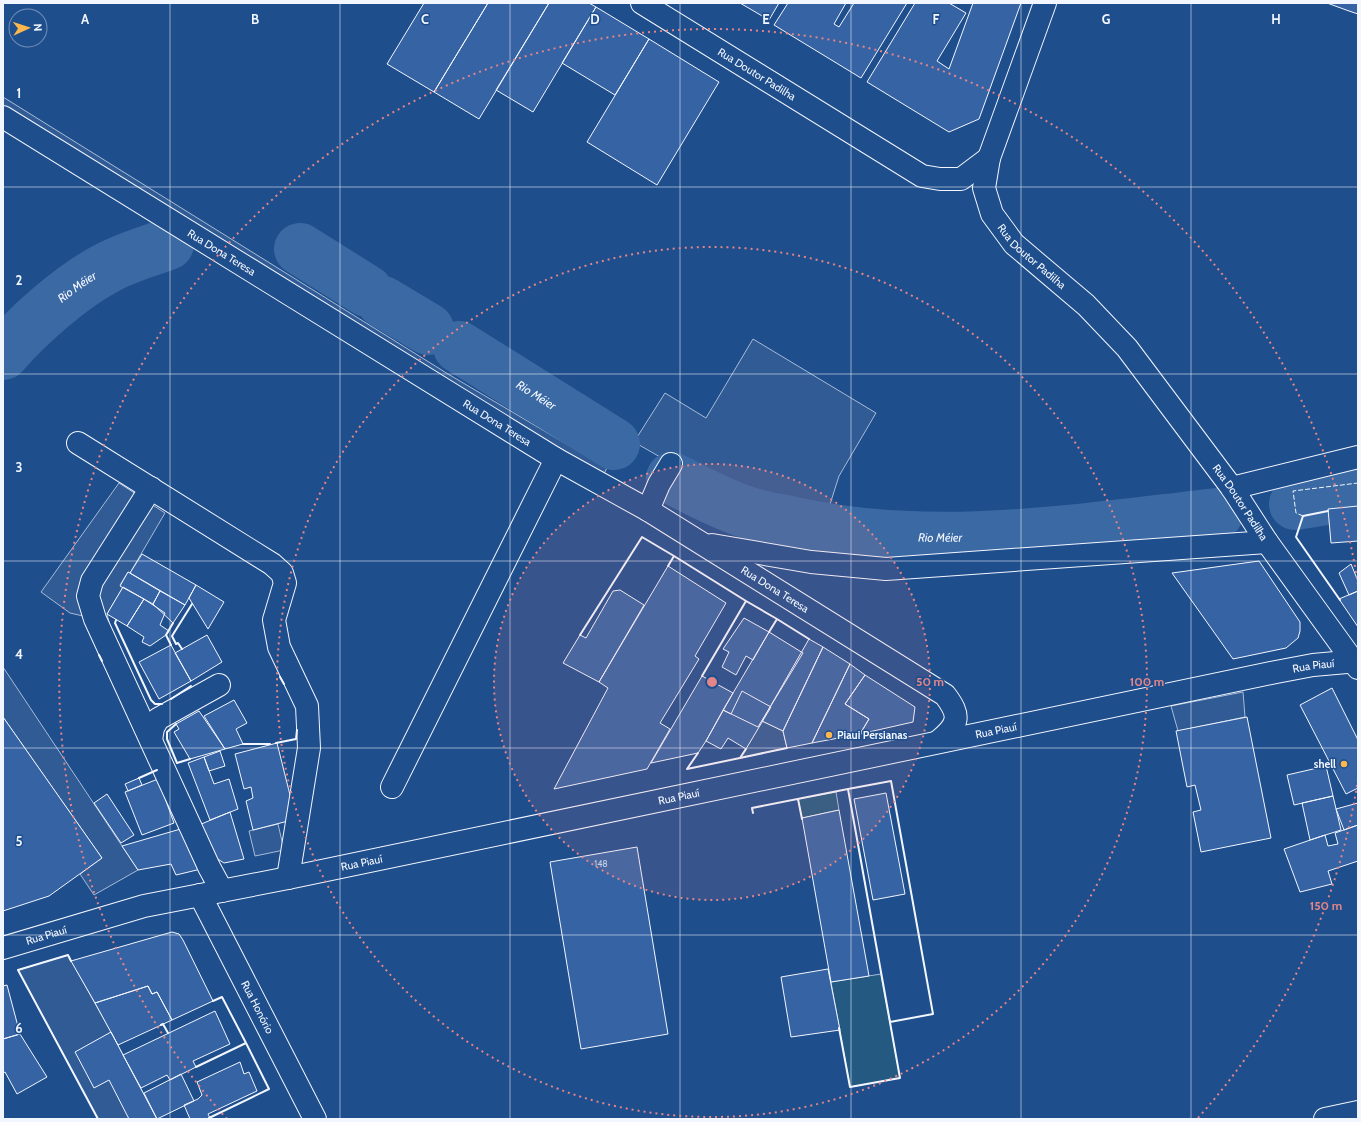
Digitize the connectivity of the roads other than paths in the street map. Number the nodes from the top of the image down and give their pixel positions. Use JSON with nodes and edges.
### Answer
{"nodes":[{"id":1,"x":642,"y":3,"type":"edge"},
{"id":2,"x":1045,"y":3,"type":"edge"},
{"id":3,"x":3,"y":117,"type":"edge"},
{"id":4,"x":989,"y":158,"type":"junction"},
{"id":5,"x":78,"y":443,"type":"dead end"},
{"id":6,"x":1358,"y":457,"type":"edge"},
{"id":7,"x":556,"y":460,"type":"junction"},
{"id":8,"x":671,"y":464,"type":"dead end"},
{"id":9,"x":151,"y":488,"type":"junction"},
{"id":10,"x":1232,"y":488,"type":"junction"},
{"id":11,"x":648,"y":510,"type":"junction"},
{"id":12,"x":1267,"y":542,"type":"junction"},
{"id":13,"x":702,"y":544,"type":"junction"},
{"id":14,"x":1357,"y":663,"type":"edge"},
{"id":15,"x":219,"y":684,"type":"dead end"},
{"id":16,"x":151,"y":740,"type":"junction"},
{"id":17,"x":939,"y":741,"type":"junction"},
{"id":18,"x":392,"y":787,"type":"dead end"},
{"id":19,"x":288,"y":878,"type":"junction"},
{"id":20,"x":222,"y":891,"type":"junction"},
{"id":21,"x":200,"y":895,"type":"junction"},
{"id":22,"x":3,"y":948,"type":"edge"},
{"id":23,"x":1358,"y":1112,"type":"edge"},
{"id":24,"x":315,"y":1119,"type":"edge"},
{"id":25,"x":1325,"y":1119,"type":"edge"}],
"edges":[{"from":1,"to":4,"type":"street","name":"Rua Doutor Padilha"},
{"from":2,"to":4,"type":"street"},
{"from":3,"to":7,"type":"street","name":"Rua Dona Teresa"},
{"from":4,"to":10,"type":"street","name":"Rua Doutor Padilha"},
{"from":5,"to":9,"type":"street"},
{"from":6,"to":10,"type":"street"},
{"from":7,"to":11,"type":"street","name":"Rua Dona Teresa"},
{"from":7,"to":18,"type":"street"},
{"from":8,"to":11,"type":"street"},
{"from":9,"to":16,"type":"street"},
{"from":9,"to":19,"type":"street"},
{"from":10,"to":12,"type":"street","name":"Rua Doutor Padilha"},
{"from":11,"to":13,"type":"street","name":"Rua Dona Teresa"},
{"from":12,"to":13,"type":"street"},
{"from":12,"to":14,"type":"street","name":"Rua Doutor Padilha"},
{"from":13,"to":17,"type":"street","name":"Rua Dona Teresa"},
{"from":14,"to":17,"type":"street","name":"Rua Piauí"},
{"from":15,"to":16,"type":"street"},
{"from":16,"to":20,"type":"street"},
{"from":17,"to":19,"type":"street","name":"Rua Piauí"},
{"from":19,"to":20,"type":"street","name":"Rua Piauí"},
{"from":20,"to":21,"type":"street","name":"Rua Piauí"},
{"from":21,"to":22,"type":"street","name":"Rua Piauí"},
{"from":21,"to":24,"type":"street","name":"Rua Honório"},
{"from":23,"to":25,"type":"street"}]}
